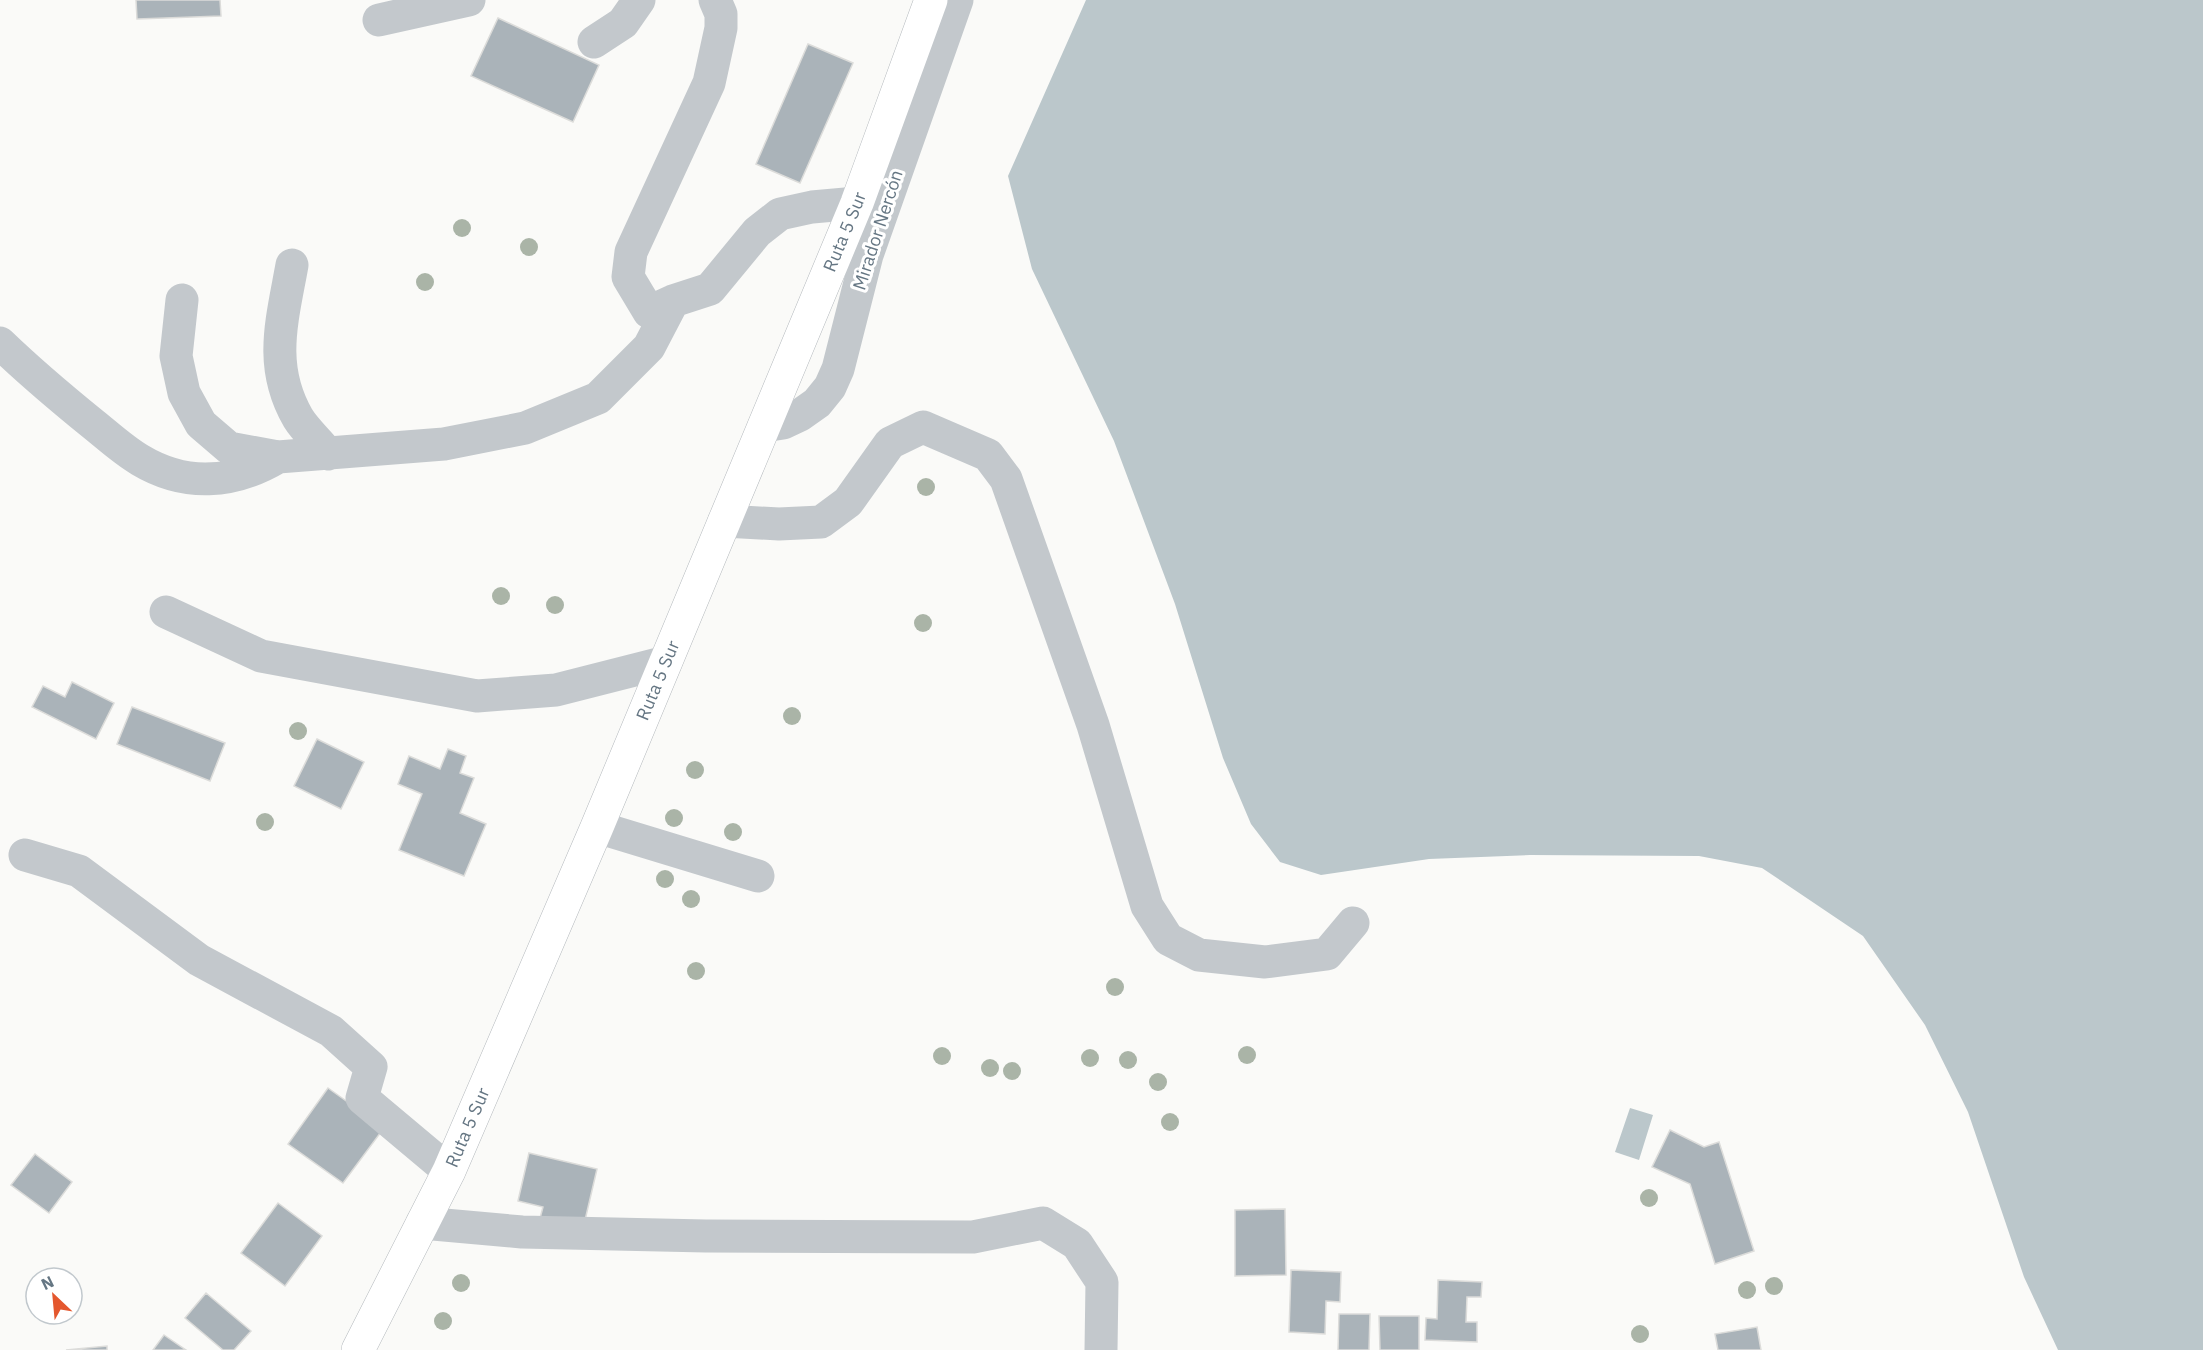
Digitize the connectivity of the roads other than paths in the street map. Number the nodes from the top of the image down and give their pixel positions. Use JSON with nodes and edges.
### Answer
{"nodes":[{"id":1,"x":639,"y":0,"type":"edge"},
{"id":2,"x":715,"y":0,"type":"edge"},
{"id":3,"x":931,"y":0,"type":"edge"},
{"id":4,"x":957,"y":0,"type":"edge"},
{"id":5,"x":460,"y":1,"type":"edge"},
{"id":6,"x":379,"y":20,"type":"dead end"},
{"id":7,"x":594,"y":42,"type":"dead end"},
{"id":8,"x":856,"y":203,"type":"junction"},
{"id":9,"x":292,"y":265,"type":"dead end"},
{"id":10,"x":182,"y":300,"type":"dead end"},
{"id":11,"x":673,"y":301,"type":"junction"},
{"id":12,"x":0,"y":343,"type":"edge"},
{"id":13,"x":764,"y":426,"type":"junction"},
{"id":14,"x":328,"y":454,"type":"junction"},
{"id":15,"x":278,"y":457,"type":"junction"},
{"id":16,"x":724,"y":521,"type":"junction"},
{"id":17,"x":166,"y":612,"type":"dead end"},
{"id":18,"x":666,"y":662,"type":"junction"},
{"id":19,"x":597,"y":827,"type":"junction"},
{"id":20,"x":25,"y":855,"type":"dead end"},
{"id":21,"x":758,"y":876,"type":"dead end"},
{"id":22,"x":1353,"y":923,"type":"dead end"},
{"id":23,"x":449,"y":1171,"type":"junction"},
{"id":24,"x":422,"y":1223,"type":"junction"},
{"id":25,"x":358,"y":1350,"type":"edge"},
{"id":26,"x":1101,"y":1350,"type":"edge"}],
"edges":[{"from":1,"to":7,"type":"street"},
{"from":2,"to":11,"type":"street"},
{"from":3,"to":8,"type":"highway","name":"Ruta 5 Sur"},
{"from":4,"to":13,"type":"street","name":"Mirador Nercón"},
{"from":5,"to":6,"type":"street"},
{"from":8,"to":11,"type":"street"},
{"from":8,"to":13,"type":"highway","name":"Ruta 5 Sur"},
{"from":9,"to":14,"type":"street"},
{"from":10,"to":15,"type":"street"},
{"from":11,"to":14,"type":"street"},
{"from":12,"to":15,"type":"street"},
{"from":13,"to":16,"type":"highway","name":"Ruta 5 Sur"},
{"from":14,"to":15,"type":"street"},
{"from":16,"to":18,"type":"highway","name":"Ruta 5 Sur"},
{"from":16,"to":22,"type":"street"},
{"from":17,"to":18,"type":"street"},
{"from":18,"to":19,"type":"highway","name":"Ruta 5 Sur"},
{"from":19,"to":21,"type":"street"},
{"from":19,"to":23,"type":"highway","name":"Ruta 5 Sur"},
{"from":20,"to":23,"type":"street"},
{"from":23,"to":24,"type":"highway","name":"Ruta 5 Sur"},
{"from":24,"to":25,"type":"highway","name":"Ruta 5 Sur"},
{"from":24,"to":26,"type":"street"}]}
